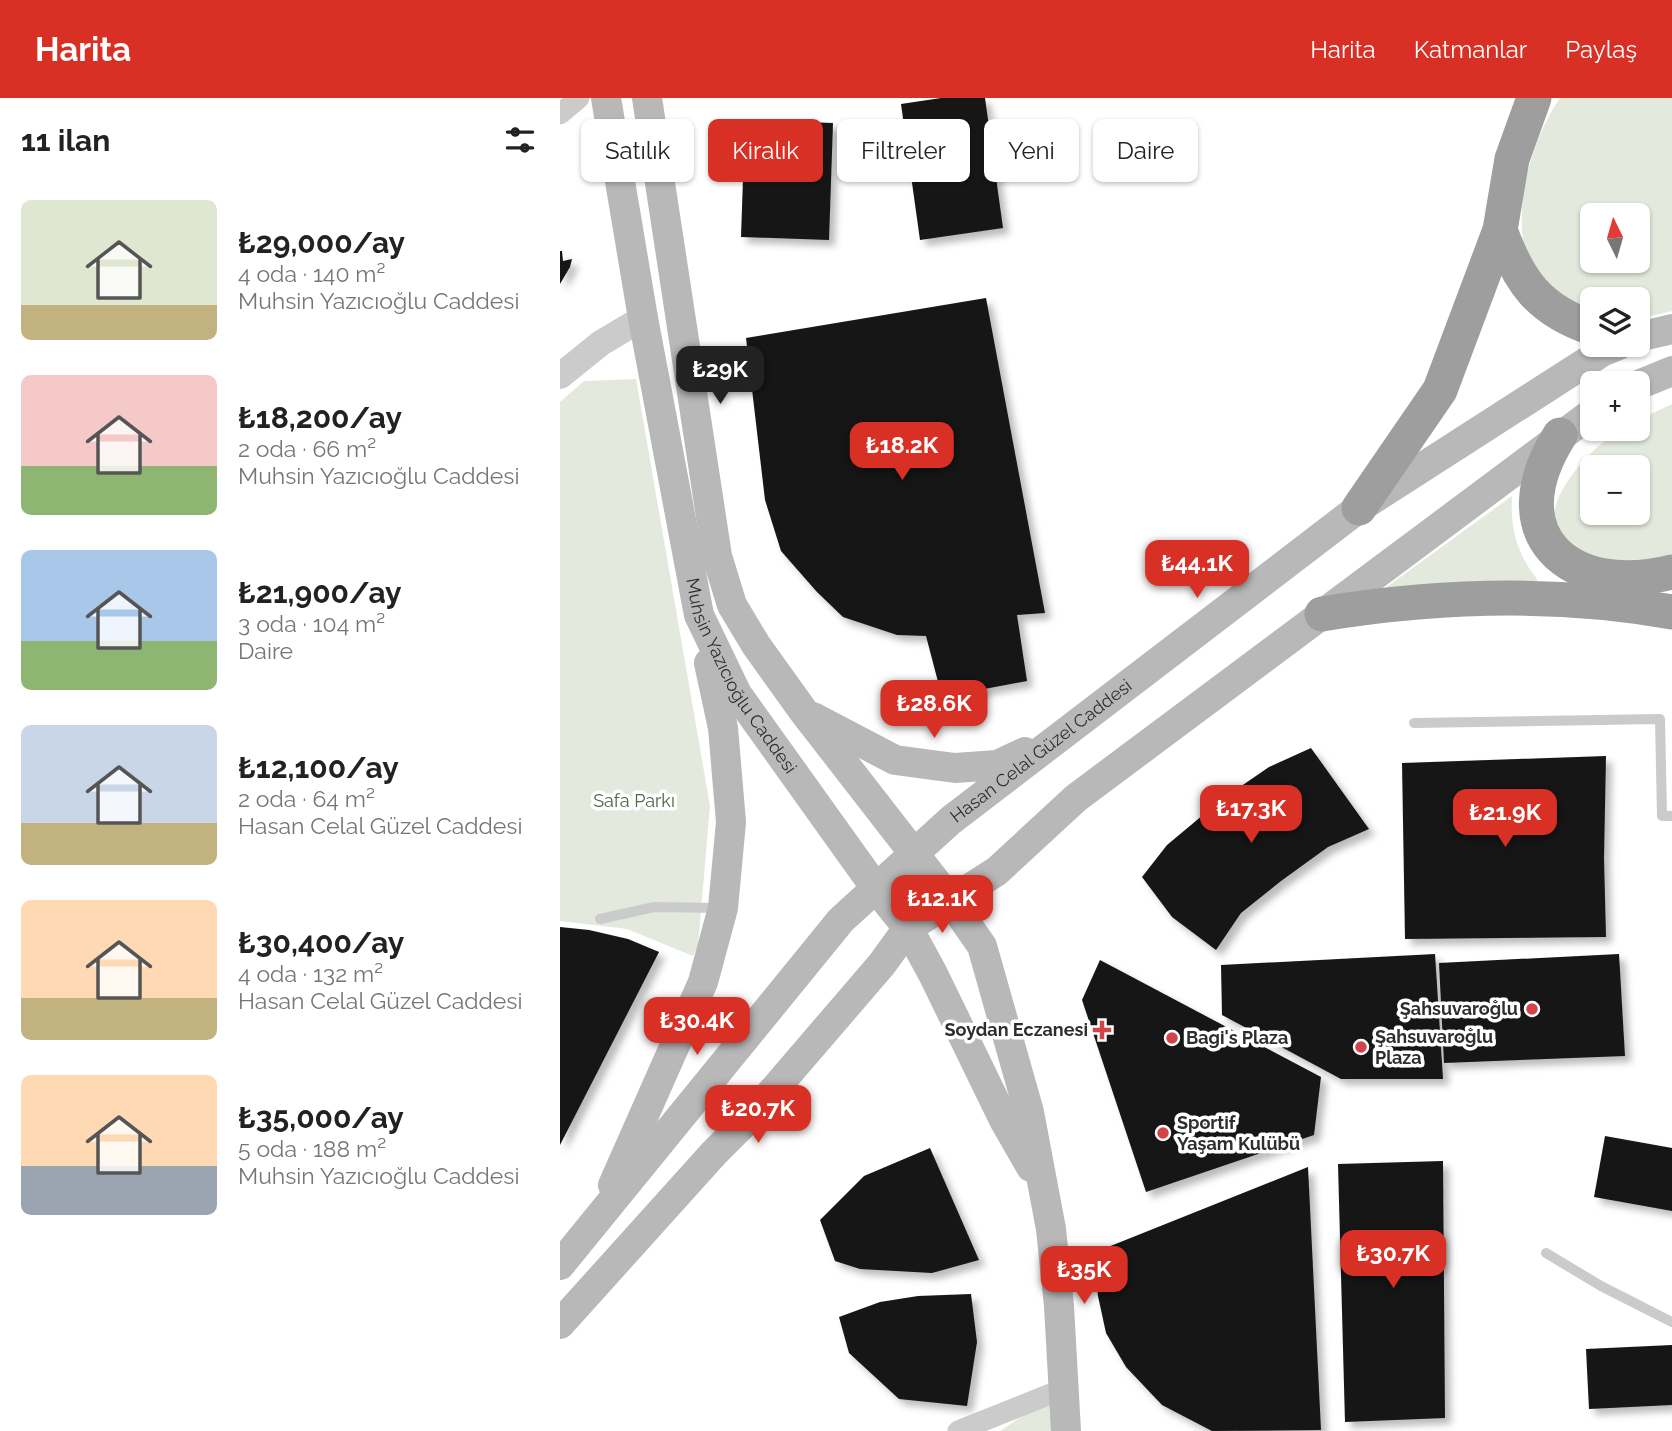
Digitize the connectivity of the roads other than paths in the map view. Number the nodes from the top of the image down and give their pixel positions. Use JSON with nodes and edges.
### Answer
{"nodes":[{"id":1,"x":579,"y":98,"type":"edge"},
{"id":2,"x":606,"y":98,"type":"edge"},
{"id":3,"x":647,"y":98,"type":"edge"},
{"id":4,"x":1534,"y":98,"type":"edge"},
{"id":5,"x":560,"y":114,"type":"edge"},
{"id":6,"x":1500,"y":230,"type":"junction"},
{"id":7,"x":643,"y":318,"type":"junction"},
{"id":8,"x":1580,"y":324,"type":"edge"},
{"id":9,"x":1672,"y":329,"type":"edge"},
{"id":10,"x":1650,"y":334,"type":"edge"},
{"id":11,"x":1594,"y":357,"type":"edge"},
{"id":12,"x":1672,"y":371,"type":"edge"},
{"id":13,"x":560,"y":376,"type":"edge"},
{"id":14,"x":1650,"y":380,"type":"edge"},
{"id":15,"x":1580,"y":421,"type":"edge"},
{"id":16,"x":1560,"y":435,"type":"junction"},
{"id":17,"x":1359,"y":508,"type":"junction"},
{"id":18,"x":1672,"y":572,"type":"edge"},
{"id":19,"x":1672,"y":612,"type":"edge"},
{"id":20,"x":1322,"y":614,"type":"junction"},
{"id":21,"x":699,"y":615,"type":"junction"},
{"id":22,"x":804,"y":712,"type":"junction"},
{"id":23,"x":1414,"y":723,"type":"dead end"},
{"id":24,"x":1066,"y":732,"type":"junction"},
{"id":25,"x":1672,"y":816,"type":"edge"},
{"id":26,"x":912,"y":853,"type":"junction"},
{"id":27,"x":875,"y":887,"type":"junction"},
{"id":28,"x":950,"y":900,"type":"junction"},
{"id":29,"x":723,"y":908,"type":"junction"},
{"id":30,"x":600,"y":919,"type":"dead end"},
{"id":31,"x":908,"y":928,"type":"junction"},
{"id":32,"x":1044,"y":1188,"type":"junction"},
{"id":33,"x":598,"y":1218,"type":"junction"},
{"id":34,"x":1546,"y":1253,"type":"dead end"},
{"id":35,"x":560,"y":1265,"type":"edge"},
{"id":36,"x":1672,"y":1322,"type":"edge"},
{"id":37,"x":560,"y":1324,"type":"edge"},
{"id":38,"x":1063,"y":1388,"type":"junction"},
{"id":39,"x":958,"y":1431,"type":"edge"},
{"id":40,"x":1066,"y":1431,"type":"edge"}],
"edges":[{"from":1,"to":5,"type":"street"},
{"from":2,"to":7,"type":"main road","name":"Muhsin Yazıcıoğlu Caddesi"},
{"from":3,"to":22,"type":"main road","name":"Muhsin Yazıcıoğlu Caddesi"},
{"from":4,"to":6,"type":"highway"},
{"from":6,"to":8,"type":"highway"},
{"from":6,"to":17,"type":"highway"},
{"from":7,"to":13,"type":"street"},
{"from":7,"to":21,"type":"main road","name":"Muhsin Yazıcıoğlu Caddesi"},
{"from":9,"to":10,"type":"main road"},
{"from":11,"to":17,"type":"main road","name":"Hasan Celal Güzel Caddesi"},
{"from":12,"to":14,"type":"main road"},
{"from":15,"to":16,"type":"main road"},
{"from":16,"to":18,"type":"highway"},
{"from":16,"to":20,"type":"main road"},
{"from":17,"to":24,"type":"main road","name":"Hasan Celal Güzel Caddesi"},
{"from":19,"to":20,"type":"highway"},
{"from":20,"to":28,"type":"main road"},
{"from":21,"to":27,"type":"main road","name":"Muhsin Yazıcıoğlu Caddesi"},
{"from":21,"to":29,"type":"main road"},
{"from":22,"to":24,"type":"main road"},
{"from":22,"to":26,"type":"main road","name":"Muhsin Yazıcıoğlu Caddesi"},
{"from":23,"to":25,"type":"lane"},
{"from":24,"to":26,"type":"main road","name":"Hasan Celal Güzel Caddesi"},
{"from":26,"to":27,"type":"main road","name":"Hasan Celal Güzel Caddesi"},
{"from":26,"to":28,"type":"main road","name":"Muhsin Yazıcıoğlu Caddesi"},
{"from":27,"to":31,"type":"main road","name":"Muhsin Yazıcıoğlu Caddesi"},
{"from":27,"to":33,"type":"main road","name":"Hasan Celal Güzel Caddesi"},
{"from":28,"to":31,"type":"main road"},
{"from":28,"to":32,"type":"main road","name":"Muhsin Yazıcıoğlu Caddesi"},
{"from":29,"to":30,"type":"lane"},
{"from":29,"to":33,"type":"main road"},
{"from":31,"to":32,"type":"main road","name":"Muhsin Yazıcıoğlu Caddesi"},
{"from":31,"to":37,"type":"main road"},
{"from":32,"to":38,"type":"main road","name":"Muhsin Yazıcıoğlu Caddesi"},
{"from":33,"to":35,"type":"main road","name":"Hasan Celal Güzel Caddesi"},
{"from":34,"to":36,"type":"lane"},
{"from":38,"to":39,"type":"street"},
{"from":38,"to":40,"type":"main road","name":"Muhsin Yazıcıoğlu Caddesi"}]}
